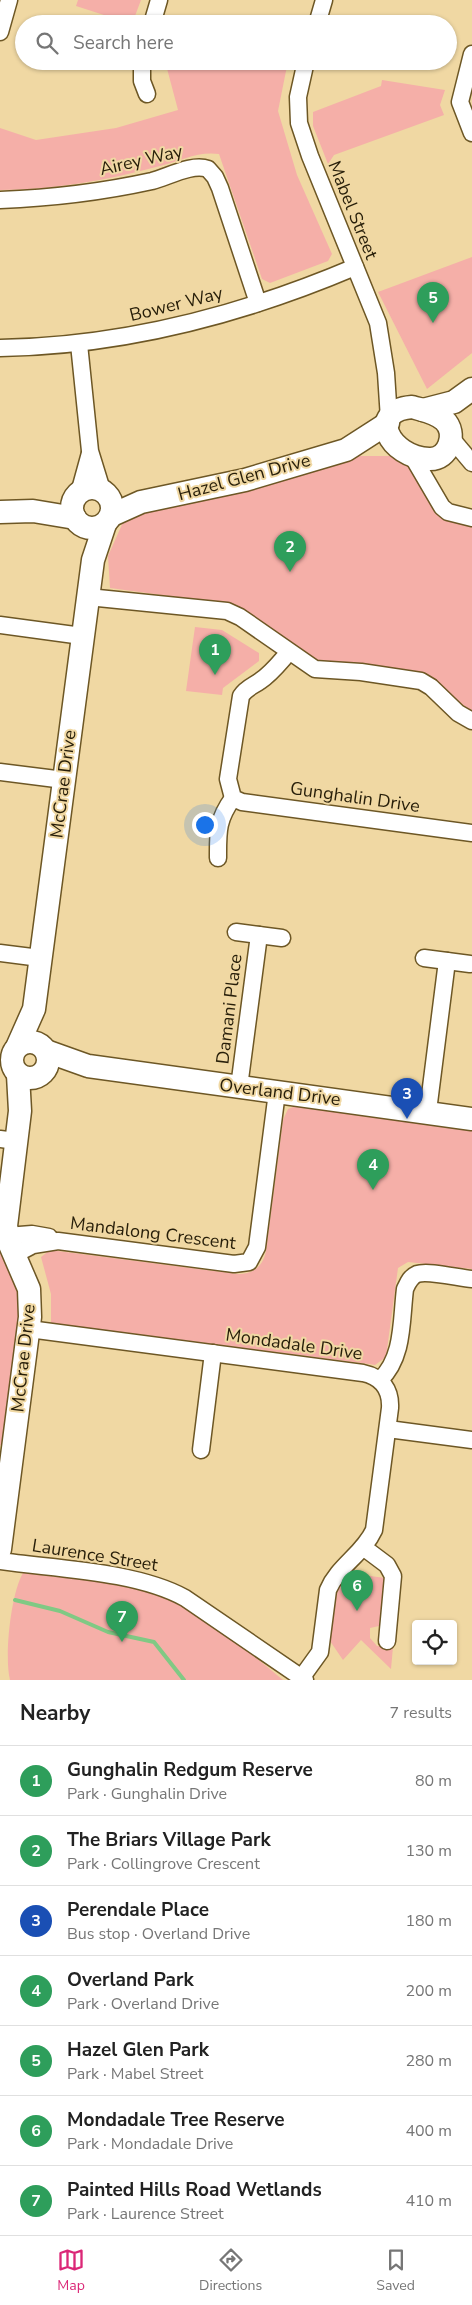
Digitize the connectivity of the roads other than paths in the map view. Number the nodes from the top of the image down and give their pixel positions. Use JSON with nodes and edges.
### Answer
{"nodes":[{"id":1,"x":9,"y":0,"type":"edge"},
{"id":2,"x":159,"y":0,"type":"edge"},
{"id":3,"x":324,"y":0,"type":"edge"},
{"id":4,"x":155,"y":15,"type":"edge"},
{"id":5,"x":320,"y":15,"type":"edge"},
{"id":6,"x":0,"y":32,"type":"edge"},
{"id":7,"x":472,"y":54,"type":"edge"},
{"id":8,"x":142,"y":70,"type":"edge"},
{"id":9,"x":304,"y":70,"type":"edge"},
{"id":10,"x":146,"y":94,"type":"dead end"},
{"id":11,"x":472,"y":133,"type":"edge"},
{"id":12,"x":0,"y":200,"type":"edge"},
{"id":13,"x":355,"y":267,"type":"junction"},
{"id":14,"x":258,"y":303,"type":"junction"},
{"id":15,"x":79,"y":344,"type":"junction"},
{"id":16,"x":0,"y":348,"type":"edge"},
{"id":17,"x":386,"y":373,"type":"junction"},
{"id":18,"x":472,"y":389,"type":"edge"},
{"id":19,"x":472,"y":396,"type":"edge"},
{"id":20,"x":417,"y":409,"type":"junction"},
{"id":21,"x":388,"y":421,"type":"junction"},
{"id":22,"x":451,"y":434,"type":"junction"},
{"id":23,"x":346,"y":450,"type":"junction"},
{"id":24,"x":90,"y":451,"type":"junction"},
{"id":25,"x":408,"y":453,"type":"junction"},
{"id":26,"x":472,"y":463,"type":"edge"},
{"id":27,"x":107,"y":506,"type":"junction"},
{"id":28,"x":77,"y":509,"type":"junction"},
{"id":29,"x":0,"y":512,"type":"edge"},
{"id":30,"x":472,"y":518,"type":"edge"},
{"id":31,"x":93,"y":560,"type":"junction"},
{"id":32,"x":88,"y":597,"type":"junction"},
{"id":33,"x":0,"y":625,"type":"edge"},
{"id":34,"x":82,"y":636,"type":"junction"},
{"id":35,"x":289,"y":652,"type":"junction"},
{"id":36,"x":472,"y":721,"type":"edge"},
{"id":37,"x":0,"y":772,"type":"edge"},
{"id":38,"x":64,"y":780,"type":"junction"},
{"id":39,"x":233,"y":798,"type":"junction"},
{"id":40,"x":472,"y":833,"type":"edge"},
{"id":41,"x":218,"y":858,"type":"dead end"},
{"id":42,"x":236,"y":932,"type":"dead end"},
{"id":43,"x":259,"y":935,"type":"junction"},
{"id":44,"x":282,"y":938,"type":"dead end"},
{"id":45,"x":0,"y":953,"type":"edge"},
{"id":46,"x":40,"y":958,"type":"junction"},
{"id":47,"x":424,"y":958,"type":"dead end"},
{"id":48,"x":446,"y":962,"type":"junction"},
{"id":49,"x":470,"y":964,"type":"dead end"},
{"id":50,"x":34,"y":1009,"type":"junction"},
{"id":51,"x":18,"y":1045,"type":"junction"},
{"id":52,"x":46,"y":1050,"type":"junction"},
{"id":53,"x":88,"y":1066,"type":"junction"},
{"id":54,"x":33,"y":1075,"type":"junction"},
{"id":55,"x":239,"y":1087,"type":"junction"},
{"id":56,"x":277,"y":1092,"type":"junction"},
{"id":57,"x":428,"y":1112,"type":"junction"},
{"id":58,"x":472,"y":1119,"type":"edge"},
{"id":59,"x":8,"y":1140,"type":"edge"},
{"id":60,"x":11,"y":1246,"type":"junction"},
{"id":61,"x":472,"y":1279,"type":"edge"},
{"id":62,"x":29,"y":1329,"type":"junction"},
{"id":63,"x":213,"y":1354,"type":"junction"},
{"id":64,"x":380,"y":1380,"type":"junction"},
{"id":65,"x":388,"y":1429,"type":"junction"},
{"id":66,"x":472,"y":1440,"type":"edge"},
{"id":67,"x":201,"y":1450,"type":"dead end"},
{"id":68,"x":363,"y":1547,"type":"junction"},
{"id":69,"x":0,"y":1549,"type":"edge"},
{"id":70,"x":0,"y":1561,"type":"edge"},
{"id":71,"x":387,"y":1641,"type":"dead end"},
{"id":72,"x":304,"y":1679,"type":"edge"}],
"edges":[{"from":1,"to":6,"type":"street"},
{"from":2,"to":4,"type":"street"},
{"from":3,"to":5,"type":"street"},
{"from":7,"to":11,"type":"street"},
{"from":8,"to":10,"type":"street"},
{"from":9,"to":13,"type":"street","name":"Mabel Street"},
{"from":12,"to":14,"type":"street","name":"Airey Way"},
{"from":13,"to":14,"type":"street","name":"Bower Way"},
{"from":13,"to":17,"type":"street","name":"Mabel Street"},
{"from":14,"to":15,"type":"street","name":"Bower Way"},
{"from":15,"to":16,"type":"street","name":"Bower Way"},
{"from":15,"to":24,"type":"street"},
{"from":17,"to":20,"type":"street","name":"Mabel Street"},
{"from":17,"to":21,"type":"street","name":"Mabel Street"},
{"from":18,"to":20,"type":"street"},
{"from":19,"to":22,"type":"street"},
{"from":20,"to":21,"type":"street"},
{"from":20,"to":22,"type":"street"},
{"from":21,"to":23,"type":"street","name":"Hazel Glen Drive"},
{"from":21,"to":25,"type":"street"},
{"from":22,"to":25,"type":"street"},
{"from":22,"to":26,"type":"street"},
{"from":23,"to":25,"type":"street","name":"Hazel Glen Drive"},
{"from":23,"to":27,"type":"street","name":"Hazel Glen Drive"},
{"from":24,"to":27,"type":"street"},
{"from":24,"to":28,"type":"street"},
{"from":25,"to":30,"type":"street"},
{"from":27,"to":28,"type":"street"},
{"from":27,"to":28,"type":"street"},
{"from":27,"to":31,"type":"street","name":"McCrae Drive"},
{"from":28,"to":29,"type":"street"},
{"from":28,"to":31,"type":"street","name":"McCrae Drive"},
{"from":31,"to":32,"type":"street","name":"McCrae Drive"},
{"from":32,"to":34,"type":"street","name":"McCrae Drive"},
{"from":32,"to":35,"type":"street"},
{"from":33,"to":34,"type":"street"},
{"from":34,"to":38,"type":"street","name":"McCrae Drive"},
{"from":35,"to":36,"type":"street"},
{"from":35,"to":39,"type":"street"},
{"from":37,"to":38,"type":"street"},
{"from":38,"to":46,"type":"street","name":"McCrae Drive"},
{"from":39,"to":40,"type":"street","name":"Gunghalin Drive"},
{"from":39,"to":41,"type":"street"},
{"from":42,"to":43,"type":"street","name":"Damani Place"},
{"from":43,"to":44,"type":"street","name":"Damani Place"},
{"from":43,"to":55,"type":"street","name":"Damani Place"},
{"from":45,"to":46,"type":"street"},
{"from":46,"to":50,"type":"street","name":"McCrae Drive"},
{"from":47,"to":48,"type":"street"},
{"from":48,"to":49,"type":"street"},
{"from":48,"to":57,"type":"street"},
{"from":50,"to":51,"type":"street","name":"McCrae Drive"},
{"from":50,"to":52,"type":"street","name":"McCrae Drive"},
{"from":51,"to":52,"type":"street"},
{"from":51,"to":54,"type":"street"},
{"from":52,"to":53,"type":"street","name":"Overland Drive"},
{"from":52,"to":54,"type":"street"},
{"from":53,"to":54,"type":"street","name":"Overland Drive"},
{"from":53,"to":55,"type":"street","name":"Overland Drive"},
{"from":54,"to":59,"type":"street","name":"McCrae Drive"},
{"from":55,"to":56,"type":"street","name":"Overland Drive"},
{"from":56,"to":57,"type":"street","name":"Overland Drive"},
{"from":56,"to":60,"type":"street","name":"Mandalong Crescent"},
{"from":57,"to":58,"type":"street","name":"Overland Drive"},
{"from":59,"to":60,"type":"street","name":"McCrae Drive"},
{"from":60,"to":62,"type":"street","name":"McCrae Drive"},
{"from":61,"to":64,"type":"street"},
{"from":62,"to":63,"type":"street","name":"Mondadale Drive"},
{"from":62,"to":69,"type":"street","name":"McCrae Drive"},
{"from":63,"to":64,"type":"street","name":"Mondadale Drive"},
{"from":63,"to":67,"type":"street"},
{"from":64,"to":65,"type":"street","name":"Mondadale Drive"},
{"from":65,"to":66,"type":"street"},
{"from":65,"to":68,"type":"street","name":"Mondadale Drive"},
{"from":68,"to":71,"type":"street"},
{"from":68,"to":72,"type":"street","name":"Mondadale Drive"},
{"from":70,"to":72,"type":"street","name":"Laurence Street"}]}
